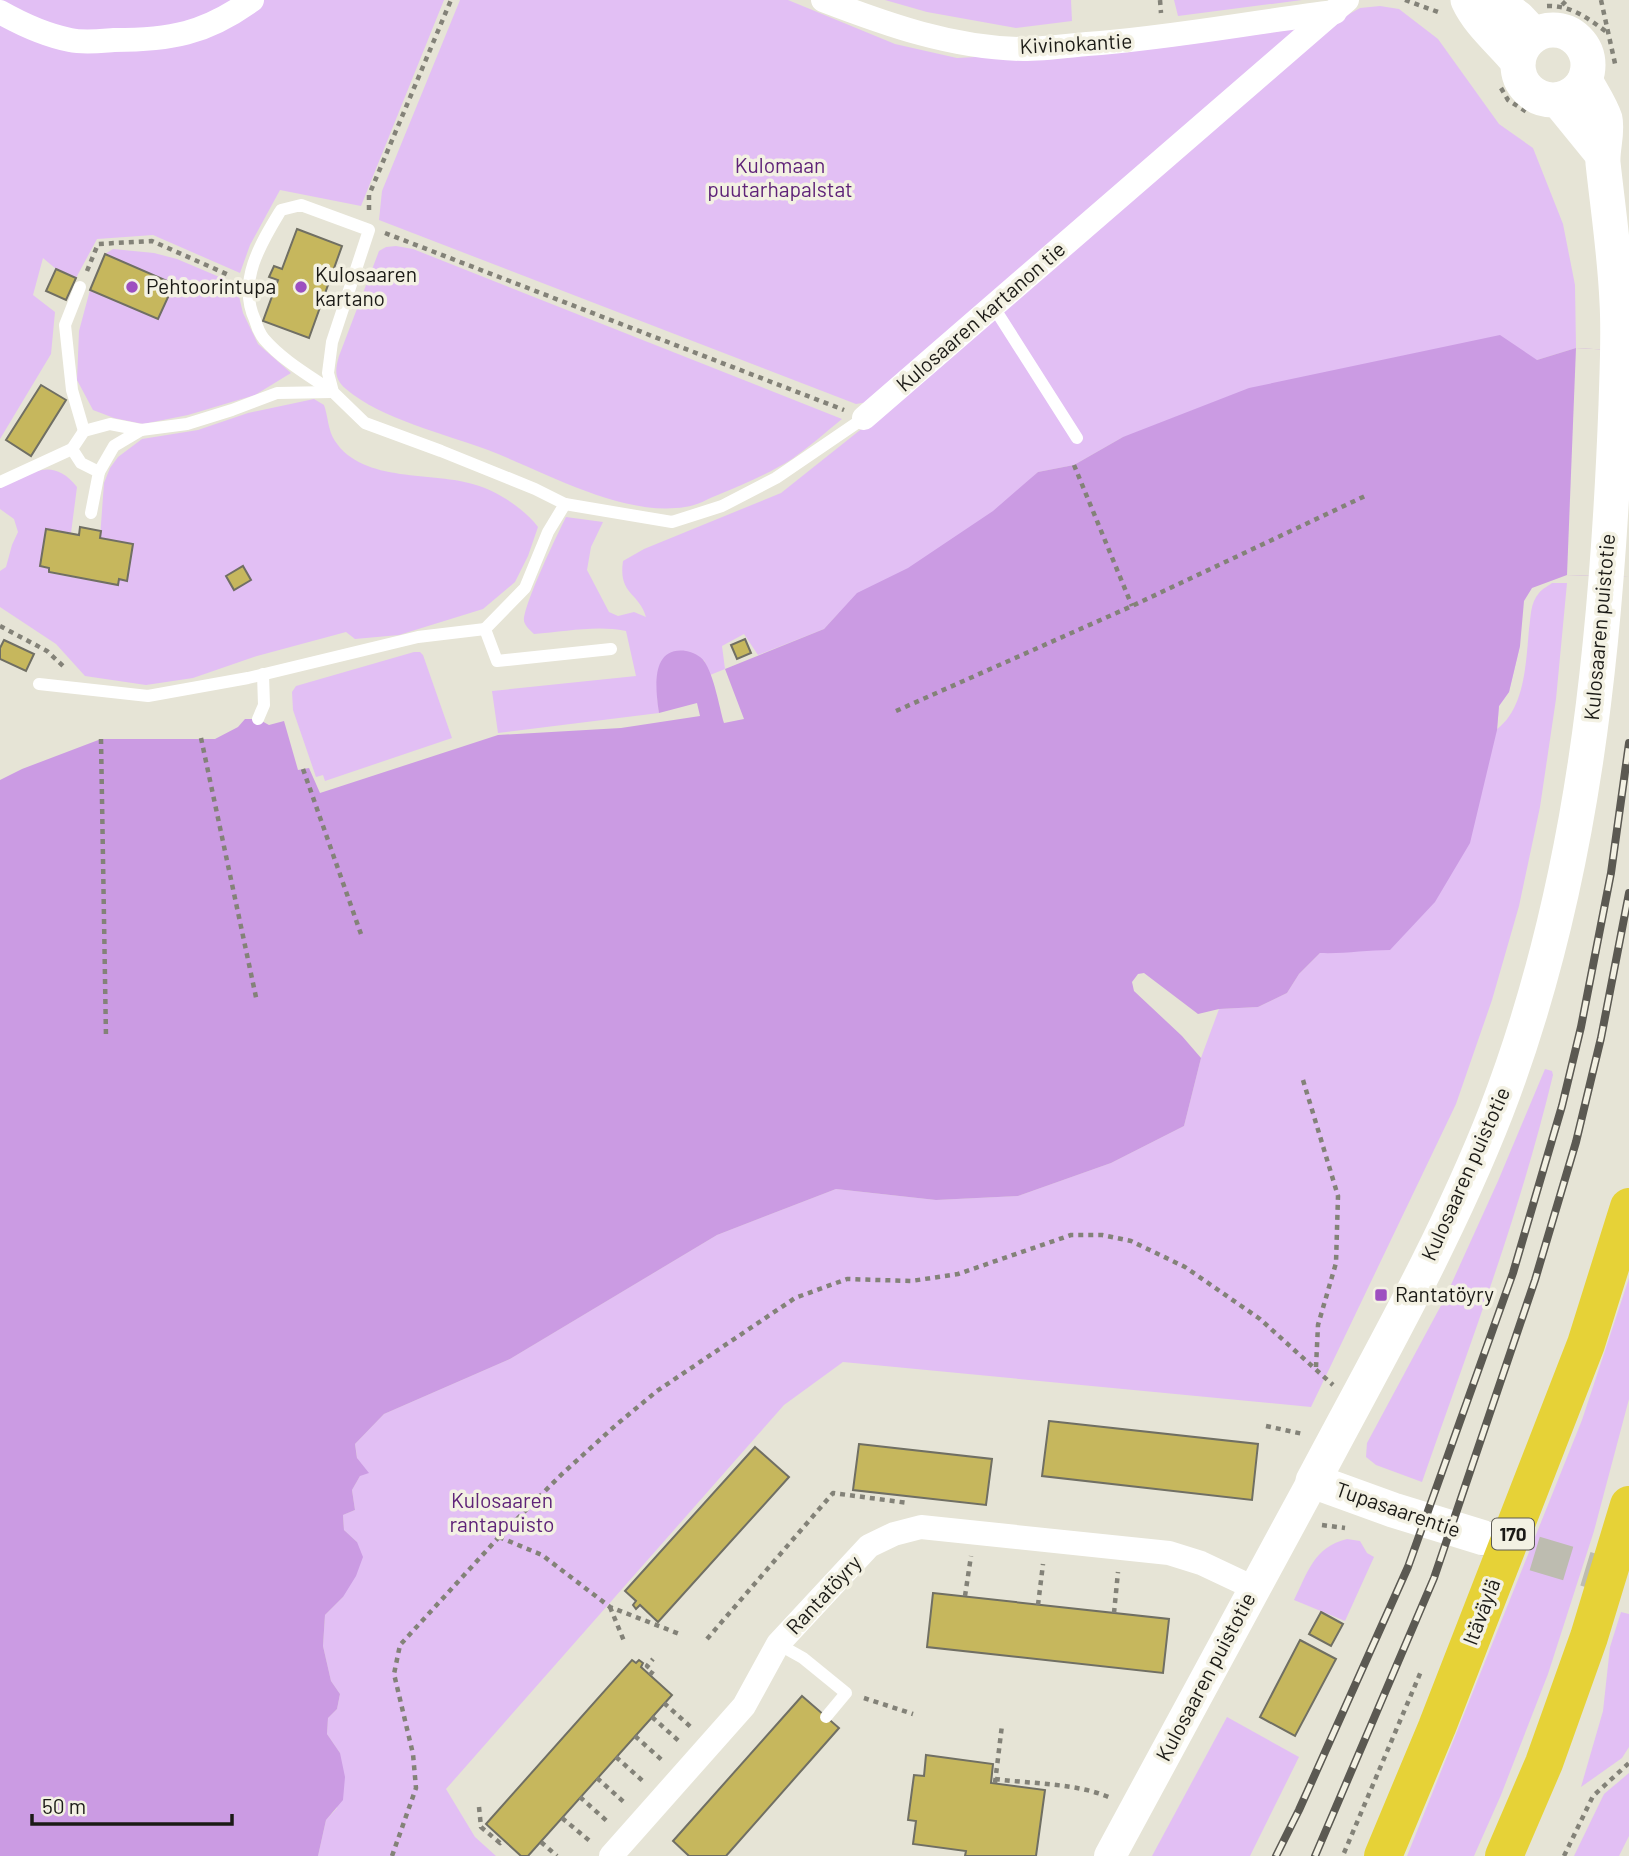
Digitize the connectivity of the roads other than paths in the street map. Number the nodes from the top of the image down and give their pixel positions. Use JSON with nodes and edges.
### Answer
{"nodes":[{"id":1,"x":252,"y":0,"type":"edge"},
{"id":2,"x":823,"y":0,"type":"edge"},
{"id":3,"x":1494,"y":0,"type":"edge"},
{"id":4,"x":1341,"y":6,"type":"edge"},
{"id":5,"x":1453,"y":6,"type":"edge"},
{"id":6,"x":0,"y":12,"type":"edge"},
{"id":7,"x":1526,"y":48,"type":"junction"},
{"id":8,"x":1586,"y":80,"type":"junction"},
{"id":9,"x":80,"y":287,"type":"road end"},
{"id":10,"x":993,"y":306,"type":"junction"},
{"id":11,"x":333,"y":392,"type":"junction"},
{"id":12,"x":864,"y":418,"type":"joint"},
{"id":13,"x":141,"y":430,"type":"junction"},
{"id":14,"x":84,"y":431,"type":"junction"},
{"id":15,"x":1077,"y":438,"type":"dead end"},
{"id":16,"x":72,"y":449,"type":"junction"},
{"id":17,"x":99,"y":472,"type":"junction"},
{"id":18,"x":0,"y":482,"type":"edge"},
{"id":19,"x":565,"y":504,"type":"junction"},
{"id":20,"x":91,"y":513,"type":"dead end"},
{"id":21,"x":485,"y":629,"type":"junction"},
{"id":22,"x":611,"y":649,"type":"dead end"},
{"id":23,"x":263,"y":674,"type":"junction"},
{"id":24,"x":38,"y":684,"type":"dead end"},
{"id":25,"x":258,"y":719,"type":"dead end"},
{"id":26,"x":1629,"y":1207,"type":"edge"},
{"id":27,"x":1313,"y":1481,"type":"junction"},
{"id":28,"x":1629,"y":1505,"type":"edge"},
{"id":29,"x":1485,"y":1538,"type":"tunnel mouth"},
{"id":30,"x":1254,"y":1588,"type":"junction"},
{"id":31,"x":778,"y":1644,"type":"junction"},
{"id":32,"x":826,"y":1717,"type":"dead end"},
{"id":33,"x":604,"y":1852,"type":"edge"},
{"id":34,"x":1110,"y":1856,"type":"edge"},
{"id":35,"x":1383,"y":1856,"type":"edge"},
{"id":36,"x":1504,"y":1856,"type":"edge"}],
"edges":[{"from":1,"to":6,"type":"street"},
{"from":2,"to":4,"type":"street","name":"Kivinokantie"},
{"from":3,"to":7,"type":"main road"},
{"from":4,"to":10,"type":"street","name":"Kulosaaren kartanon tie"},
{"from":5,"to":7,"type":"main road"},
{"from":7,"to":8,"type":"main road"},
{"from":7,"to":8,"type":"main road"},
{"from":8,"to":27,"type":"main road","name":"Kulosaaren puistotie"},
{"from":9,"to":14,"type":"lane"},
{"from":10,"to":12,"type":"street","name":"Kulosaaren kartanon tie"},
{"from":10,"to":15,"type":"lane"},
{"from":11,"to":11,"type":"lane","name":"Kulosaaren kartanon tie"},
{"from":11,"to":13,"type":"lane"},
{"from":11,"to":19,"type":"lane","name":"Kulosaaren kartanon tie"},
{"from":12,"to":19,"type":"lane","name":"Kulosaaren kartanon tie"},
{"from":13,"to":14,"type":"lane"},
{"from":13,"to":17,"type":"lane"},
{"from":14,"to":16,"type":"lane"},
{"from":16,"to":17,"type":"lane"},
{"from":16,"to":18,"type":"lane"},
{"from":17,"to":20,"type":"lane"},
{"from":19,"to":21,"type":"lane"},
{"from":21,"to":22,"type":"lane"},
{"from":21,"to":23,"type":"lane"},
{"from":23,"to":24,"type":"lane"},
{"from":23,"to":25,"type":"lane"},
{"from":26,"to":35,"type":"highway","name":"Itäväylä","number":"170"},
{"from":27,"to":29,"type":"main road","name":"Tupasaarentie"},
{"from":27,"to":30,"type":"street","name":"Kulosaaren puistotie"},
{"from":28,"to":36,"type":"highway"},
{"from":30,"to":31,"type":"street","name":"Rantatöyry"},
{"from":30,"to":34,"type":"street","name":"Kulosaaren puistotie"},
{"from":31,"to":32,"type":"lane"},
{"from":31,"to":33,"type":"street","name":"Rantatöyry"}]}
